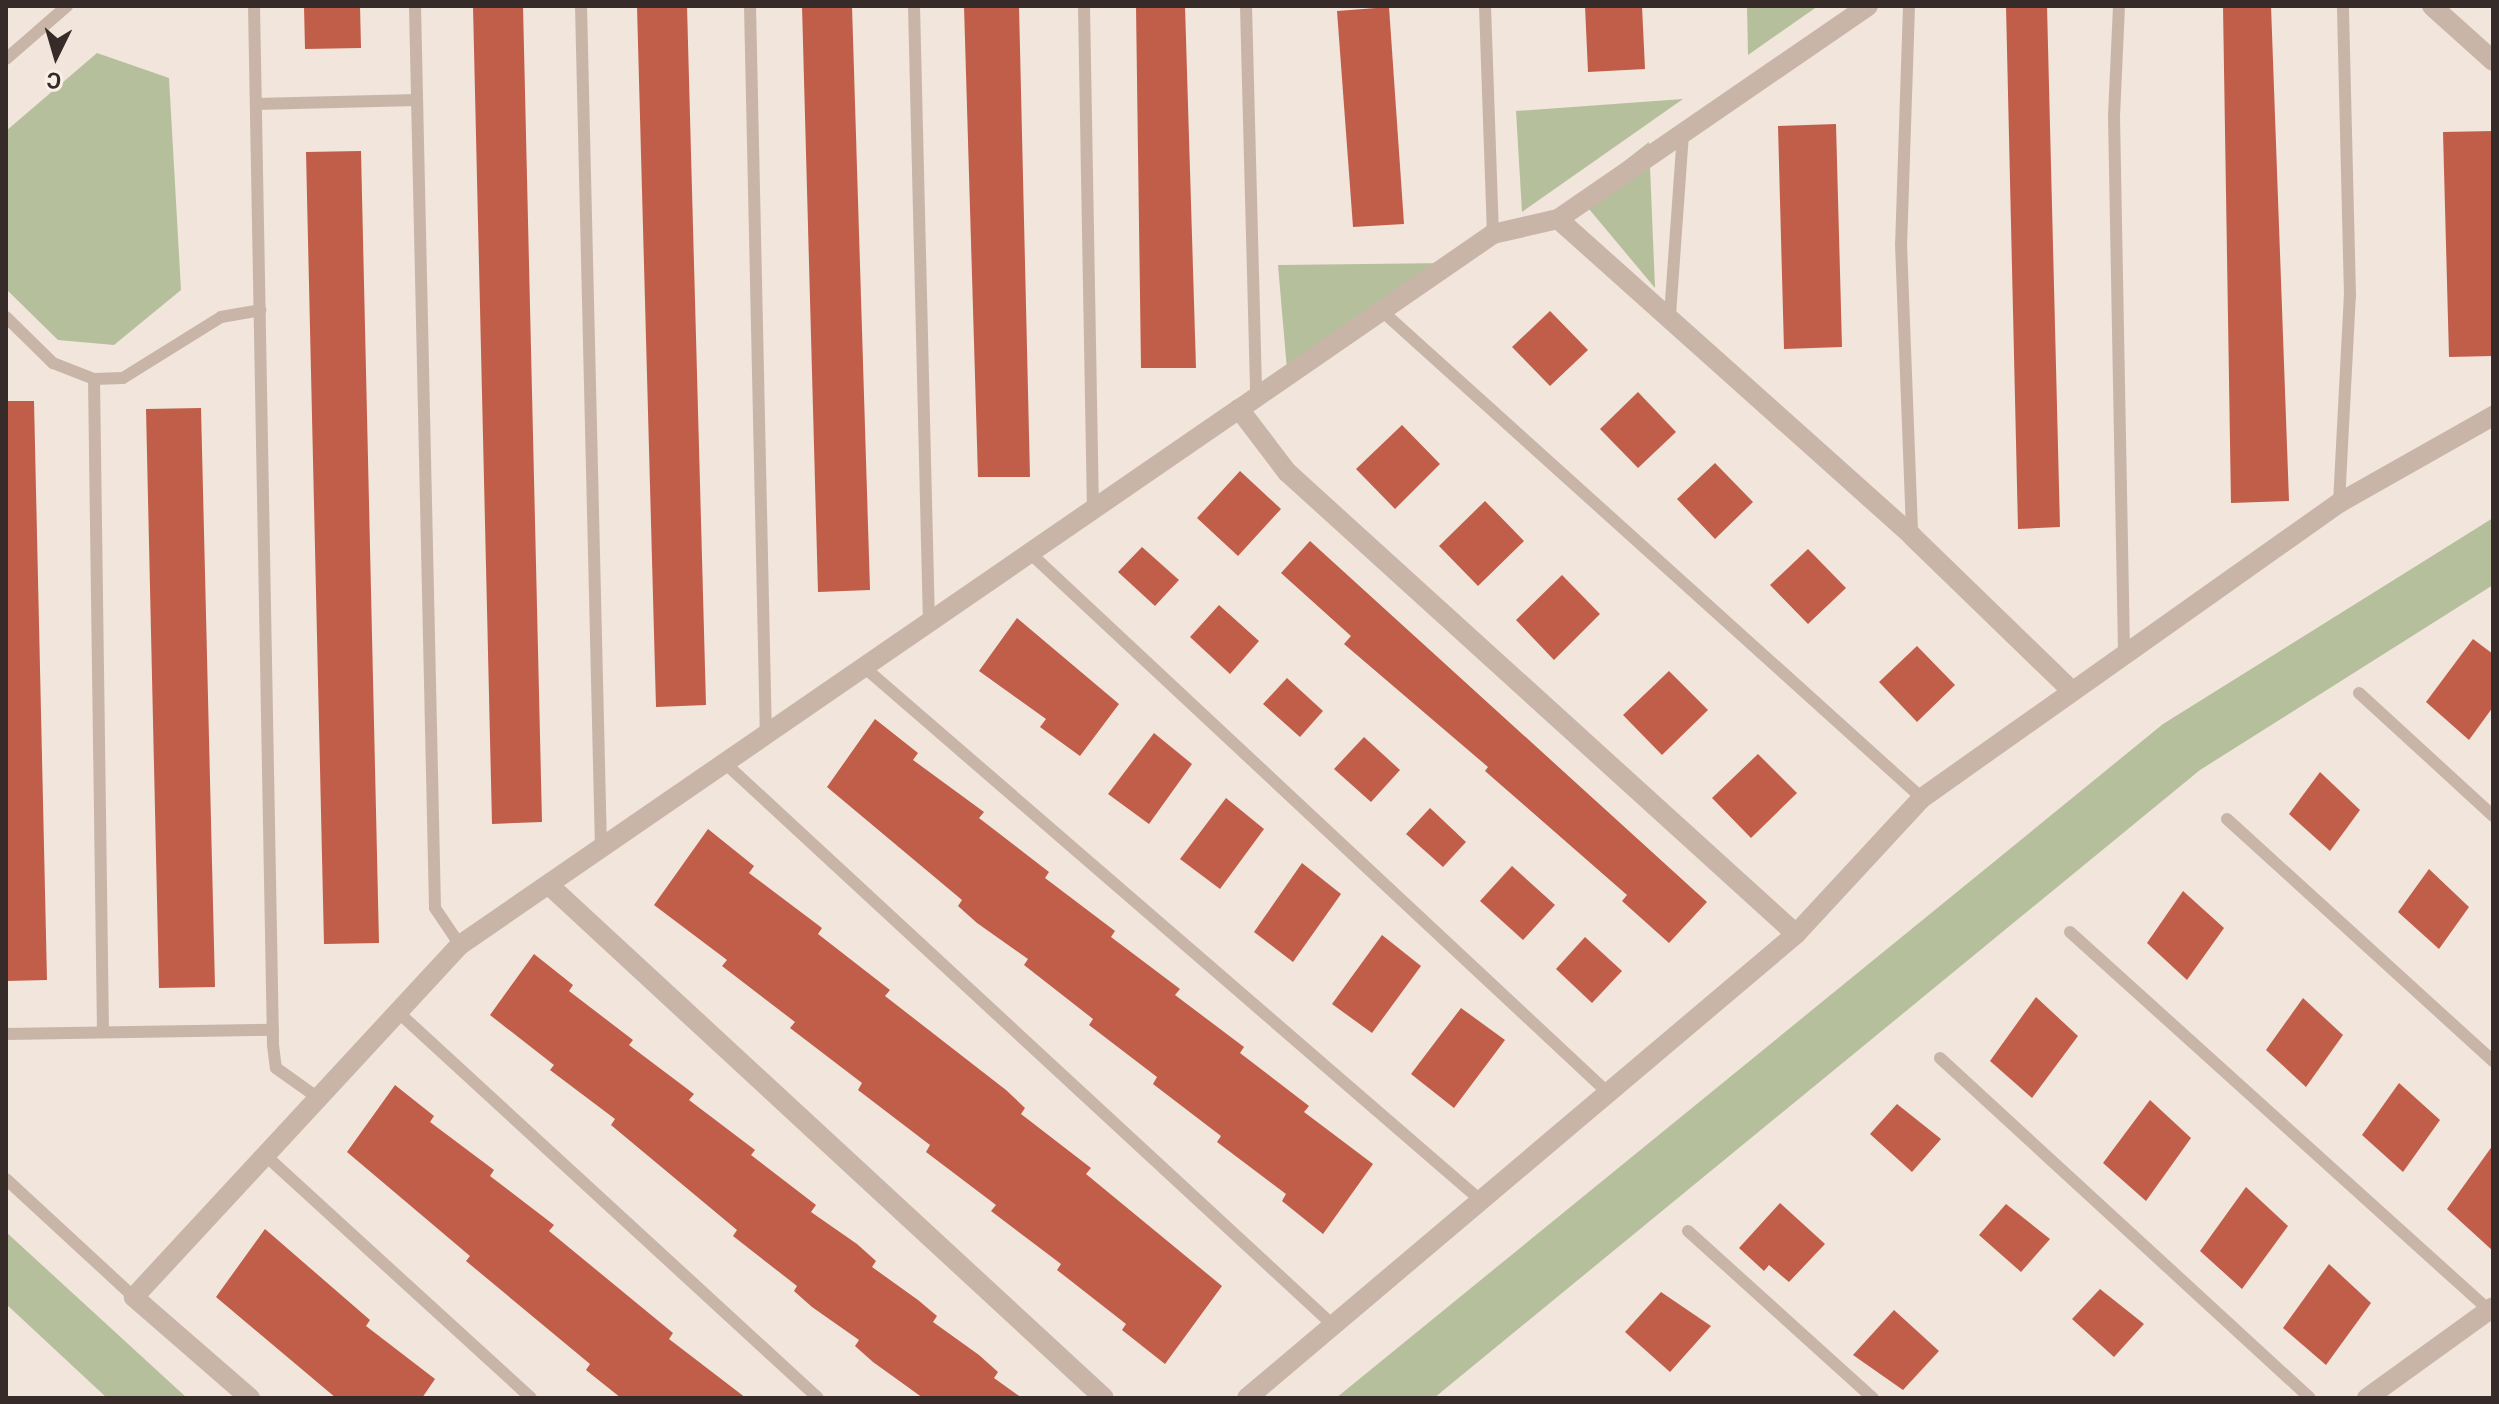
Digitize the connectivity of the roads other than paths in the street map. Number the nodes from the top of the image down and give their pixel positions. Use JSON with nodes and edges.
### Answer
{"nodes":[{"id":1,"x":67,"y":6,"type":"edge"},
{"id":2,"x":254,"y":6,"type":"edge"},
{"id":3,"x":415,"y":6,"type":"edge"},
{"id":4,"x":581,"y":6,"type":"edge"},
{"id":5,"x":750,"y":6,"type":"edge"},
{"id":6,"x":914,"y":6,"type":"edge"},
{"id":7,"x":1084,"y":6,"type":"edge"},
{"id":8,"x":1246,"y":6,"type":"edge"},
{"id":9,"x":1485,"y":6,"type":"edge"},
{"id":10,"x":1868,"y":6,"type":"edge"},
{"id":11,"x":1909,"y":6,"type":"edge"},
{"id":12,"x":2119,"y":6,"type":"edge"},
{"id":13,"x":2343,"y":6,"type":"edge"},
{"id":14,"x":2432,"y":6,"type":"edge"},
{"id":15,"x":6,"y":59,"type":"edge"},
{"id":16,"x":2493,"y":61,"type":"edge"},
{"id":17,"x":417,"y":100,"type":"junction"},
{"id":18,"x":256,"y":104,"type":"junction"},
{"id":19,"x":1683,"y":132,"type":"junction"},
{"id":20,"x":1558,"y":219,"type":"junction"},
{"id":21,"x":1493,"y":234,"type":"junction"},
{"id":22,"x":260,"y":310,"type":"junction"},
{"id":23,"x":1382,"y":311,"type":"junction"},
{"id":24,"x":1670,"y":315,"type":"junction"},
{"id":25,"x":6,"y":317,"type":"edge"},
{"id":26,"x":94,"y":379,"type":"junction"},
{"id":27,"x":1256,"y":398,"type":"junction"},
{"id":28,"x":1239,"y":409,"type":"junction"},
{"id":29,"x":2493,"y":416,"type":"edge"},
{"id":30,"x":2339,"y":503,"type":"junction"},
{"id":31,"x":1093,"y":511,"type":"junction"},
{"id":32,"x":1912,"y":536,"type":"junction"},
{"id":33,"x":1031,"y":554,"type":"junction"},
{"id":34,"x":929,"y":624,"type":"junction"},
{"id":35,"x":2124,"y":652,"type":"junction"},
{"id":36,"x":865,"y":668,"type":"junction"},
{"id":37,"x":2072,"y":691,"type":"junction"},
{"id":38,"x":2359,"y":693,"type":"dead end"},
{"id":39,"x":766,"y":737,"type":"junction"},
{"id":40,"x":726,"y":764,"type":"junction"},
{"id":41,"x":1922,"y":798,"type":"junction"},
{"id":42,"x":2493,"y":816,"type":"edge"},
{"id":43,"x":2227,"y":819,"type":"dead end"},
{"id":44,"x":601,"y":851,"type":"junction"},
{"id":45,"x":550,"y":886,"type":"junction"},
{"id":46,"x":2070,"y":932,"type":"dead end"},
{"id":47,"x":1796,"y":934,"type":"junction"},
{"id":48,"x":460,"y":945,"type":"junction"},
{"id":49,"x":398,"y":1012,"type":"junction"},
{"id":50,"x":273,"y":1030,"type":"junction"},
{"id":51,"x":103,"y":1032,"type":"junction"},
{"id":52,"x":6,"y":1034,"type":"edge"},
{"id":53,"x":1940,"y":1058,"type":"dead end"},
{"id":54,"x":2493,"y":1061,"type":"edge"},
{"id":55,"x":1606,"y":1091,"type":"junction"},
{"id":56,"x":318,"y":1098,"type":"junction"},
{"id":57,"x":265,"y":1155,"type":"junction"},
{"id":58,"x":6,"y":1179,"type":"edge"},
{"id":59,"x":1478,"y":1198,"type":"junction"},
{"id":60,"x":1688,"y":1231,"type":"dead end"},
{"id":61,"x":134,"y":1297,"type":"junction"},
{"id":62,"x":2492,"y":1311,"type":"edge"},
{"id":63,"x":1334,"y":1326,"type":"junction"},
{"id":64,"x":250,"y":1398,"type":"edge"},
{"id":65,"x":531,"y":1398,"type":"edge"},
{"id":66,"x":818,"y":1398,"type":"edge"},
{"id":67,"x":1104,"y":1398,"type":"edge"},
{"id":68,"x":1247,"y":1398,"type":"edge"},
{"id":69,"x":1873,"y":1398,"type":"edge"},
{"id":70,"x":2310,"y":1398,"type":"edge"},
{"id":71,"x":2367,"y":1398,"type":"edge"}],
"edges":[{"from":1,"to":15,"type":"lane"},
{"from":2,"to":18,"type":"lane"},
{"from":3,"to":17,"type":"lane"},
{"from":4,"to":44,"type":"lane"},
{"from":5,"to":39,"type":"lane"},
{"from":6,"to":34,"type":"lane"},
{"from":7,"to":31,"type":"lane"},
{"from":8,"to":27,"type":"lane"},
{"from":9,"to":21,"type":"lane"},
{"from":10,"to":19,"type":"street"},
{"from":11,"to":32,"type":"lane"},
{"from":12,"to":35,"type":"lane"},
{"from":13,"to":30,"type":"lane"},
{"from":14,"to":16,"type":"street"},
{"from":17,"to":18,"type":"lane"},
{"from":17,"to":48,"type":"lane"},
{"from":18,"to":22,"type":"lane"},
{"from":19,"to":20,"type":"street"},
{"from":19,"to":24,"type":"lane"},
{"from":20,"to":21,"type":"street"},
{"from":20,"to":24,"type":"street"},
{"from":21,"to":23,"type":"street"},
{"from":22,"to":26,"type":"lane"},
{"from":22,"to":50,"type":"lane"},
{"from":23,"to":27,"type":"street"},
{"from":23,"to":41,"type":"lane"},
{"from":24,"to":32,"type":"street"},
{"from":25,"to":26,"type":"lane"},
{"from":26,"to":51,"type":"lane"},
{"from":27,"to":28,"type":"street"},
{"from":28,"to":31,"type":"street"},
{"from":28,"to":47,"type":"street"},
{"from":29,"to":30,"type":"street"},
{"from":30,"to":35,"type":"street"},
{"from":31,"to":33,"type":"street"},
{"from":32,"to":37,"type":"street"},
{"from":33,"to":34,"type":"street"},
{"from":33,"to":55,"type":"lane"},
{"from":34,"to":36,"type":"street"},
{"from":35,"to":37,"type":"street"},
{"from":36,"to":39,"type":"street"},
{"from":36,"to":59,"type":"lane"},
{"from":37,"to":41,"type":"street"},
{"from":38,"to":42,"type":"lane"},
{"from":39,"to":40,"type":"street"},
{"from":40,"to":44,"type":"street"},
{"from":40,"to":63,"type":"lane"},
{"from":41,"to":47,"type":"street"},
{"from":43,"to":54,"type":"lane"},
{"from":44,"to":45,"type":"street"},
{"from":45,"to":48,"type":"street"},
{"from":45,"to":67,"type":"street"},
{"from":46,"to":62,"type":"lane"},
{"from":47,"to":55,"type":"street"},
{"from":48,"to":49,"type":"street"},
{"from":49,"to":56,"type":"street"},
{"from":49,"to":66,"type":"lane"},
{"from":50,"to":51,"type":"lane"},
{"from":50,"to":56,"type":"lane"},
{"from":51,"to":52,"type":"lane"},
{"from":53,"to":70,"type":"lane"},
{"from":55,"to":59,"type":"street"},
{"from":56,"to":57,"type":"street"},
{"from":57,"to":61,"type":"street"},
{"from":57,"to":65,"type":"lane"},
{"from":58,"to":61,"type":"lane"},
{"from":59,"to":63,"type":"street"},
{"from":60,"to":69,"type":"lane"},
{"from":61,"to":64,"type":"street"},
{"from":62,"to":71,"type":"street"},
{"from":63,"to":68,"type":"street"}]}
